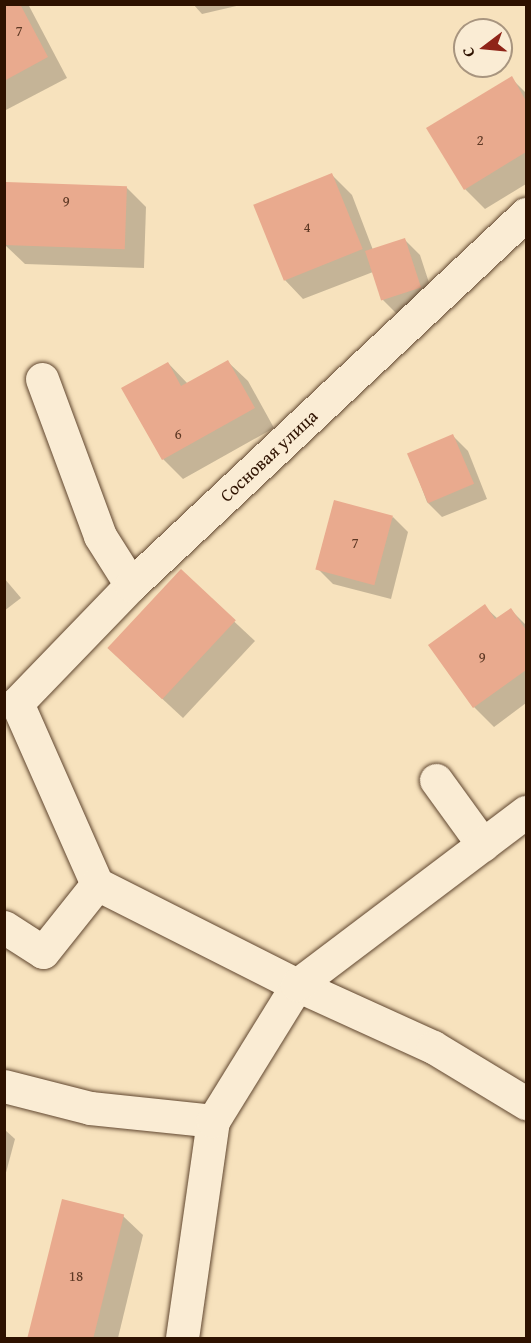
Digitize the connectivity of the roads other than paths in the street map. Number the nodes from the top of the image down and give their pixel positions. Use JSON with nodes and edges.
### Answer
{"nodes":[{"id":1,"x":526,"y":214,"type":"edge"},
{"id":2,"x":42,"y":379,"type":"dead end"},
{"id":3,"x":131,"y":585,"type":"junction"},
{"id":4,"x":11,"y":701,"type":"edge"},
{"id":5,"x":436,"y":780,"type":"dead end"},
{"id":6,"x":526,"y":812,"type":"edge"},
{"id":7,"x":483,"y":845,"type":"junction"},
{"id":8,"x":97,"y":884,"type":"junction"},
{"id":9,"x":4,"y":927,"type":"edge"},
{"id":10,"x":297,"y":985,"type":"junction"},
{"id":11,"x":4,"y":1086,"type":"edge"},
{"id":12,"x":526,"y":1103,"type":"edge"},
{"id":13,"x":213,"y":1120,"type":"junction"},
{"id":14,"x":182,"y":1338,"type":"edge"}],
"edges":[{"from":1,"to":3,"type":"street","name":"Сосновая улица"},
{"from":2,"to":3,"type":"street"},
{"from":3,"to":4,"type":"street","name":"Сосновая улица"},
{"from":4,"to":8,"type":"street"},
{"from":5,"to":7,"type":"street"},
{"from":6,"to":7,"type":"street"},
{"from":7,"to":10,"type":"street"},
{"from":8,"to":9,"type":"street"},
{"from":8,"to":10,"type":"street"},
{"from":10,"to":12,"type":"street"},
{"from":10,"to":13,"type":"street"},
{"from":11,"to":13,"type":"street"},
{"from":13,"to":14,"type":"street"}]}
